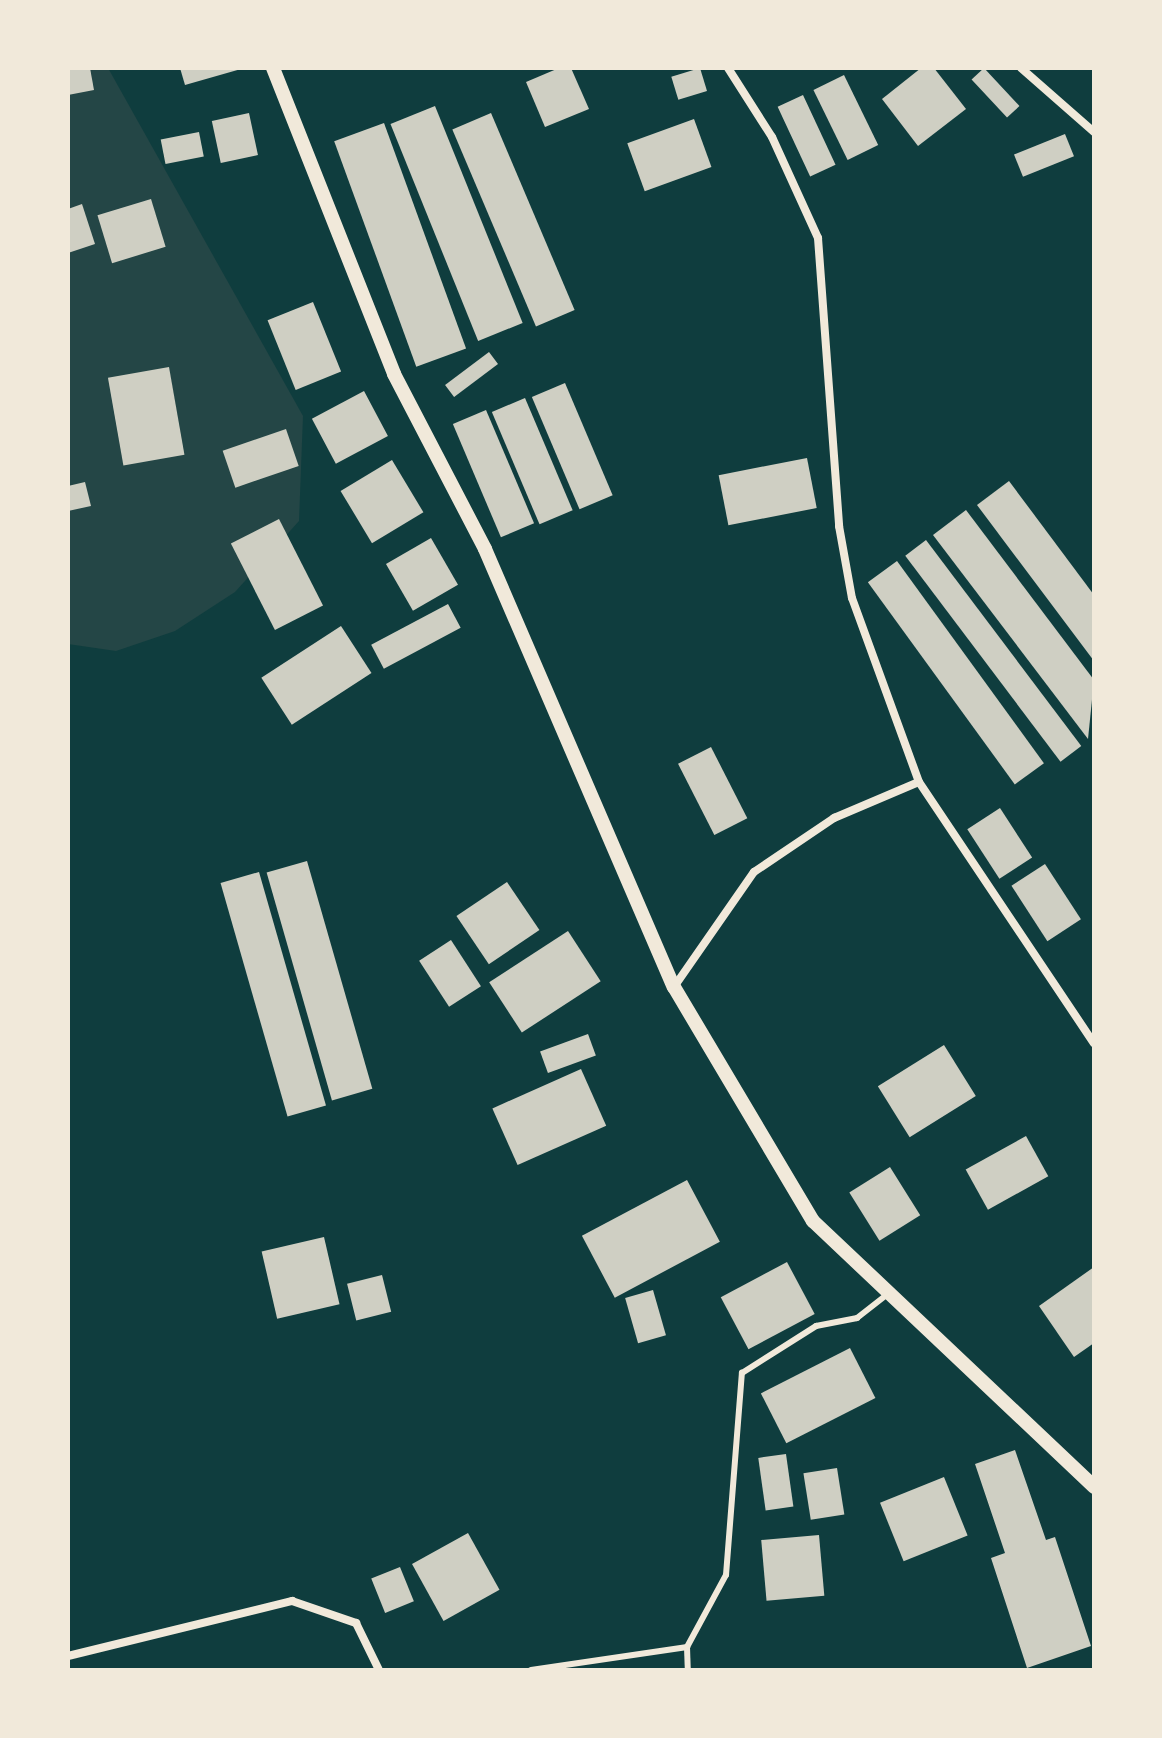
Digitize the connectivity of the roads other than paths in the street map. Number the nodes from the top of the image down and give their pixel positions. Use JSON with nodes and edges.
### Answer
{"nodes":[{"id":1,"x":273,"y":68,"type":"edge"},
{"id":2,"x":728,"y":68,"type":"edge"},
{"id":3,"x":1021,"y":68,"type":"edge"},
{"id":4,"x":1094,"y":132,"type":"edge"},
{"id":5,"x":919,"y":782,"type":"junction"},
{"id":6,"x":674,"y":987,"type":"junction"},
{"id":7,"x":1094,"y":1043,"type":"edge"},
{"id":8,"x":890,"y":1293,"type":"junction"},
{"id":9,"x":1094,"y":1487,"type":"edge"},
{"id":10,"x":687,"y":1647,"type":"junction"},
{"id":11,"x":68,"y":1656,"type":"edge"},
{"id":12,"x":379,"y":1670,"type":"edge"},
{"id":13,"x":531,"y":1670,"type":"edge"},
{"id":14,"x":688,"y":1670,"type":"edge"}],
"edges":[{"from":1,"to":6,"type":"street"},
{"from":2,"to":5,"type":"street"},
{"from":3,"to":4,"type":"street"},
{"from":5,"to":6,"type":"street"},
{"from":5,"to":7,"type":"street"},
{"from":6,"to":8,"type":"street"},
{"from":8,"to":9,"type":"street"},
{"from":8,"to":10,"type":"lane"},
{"from":10,"to":13,"type":"lane"},
{"from":10,"to":14,"type":"lane"},
{"from":11,"to":12,"type":"street"}]}
